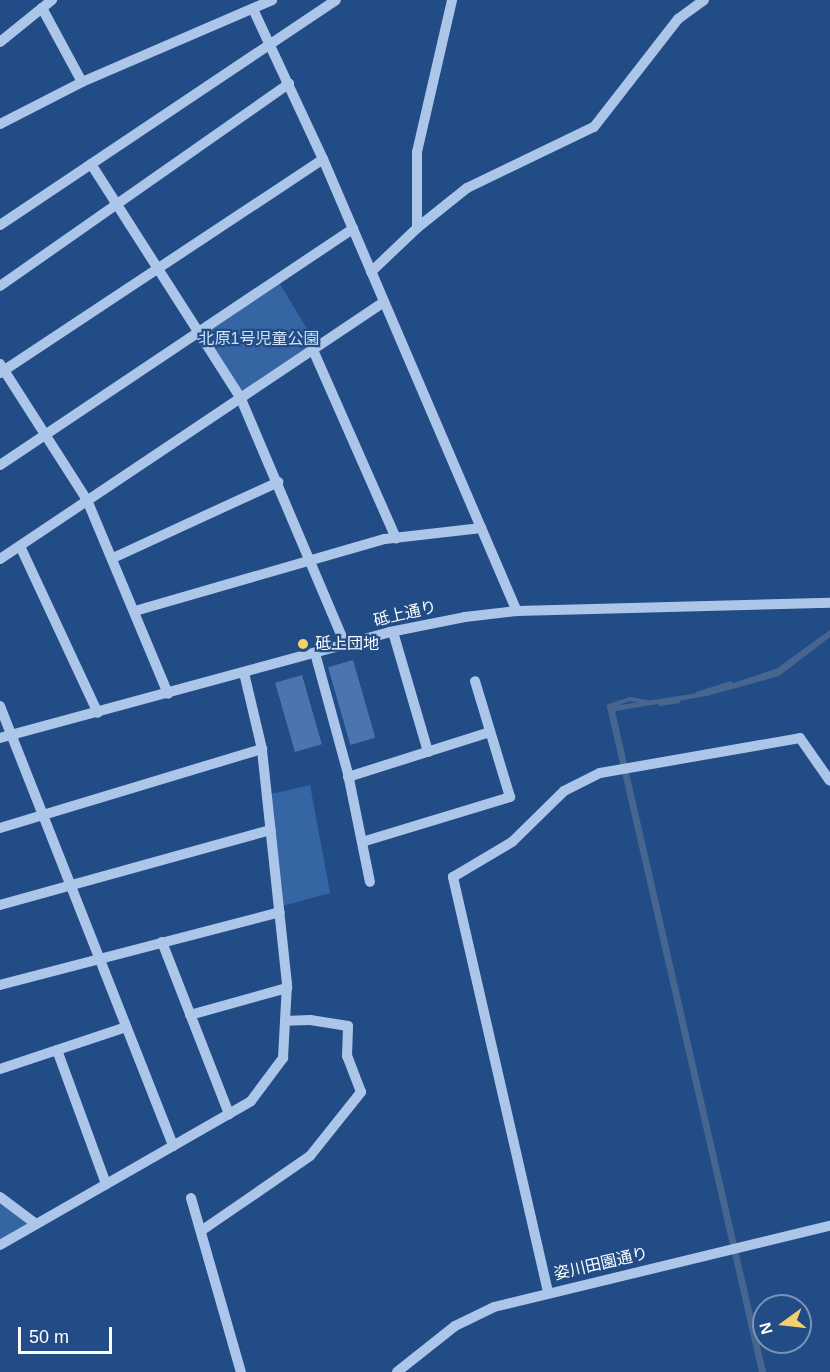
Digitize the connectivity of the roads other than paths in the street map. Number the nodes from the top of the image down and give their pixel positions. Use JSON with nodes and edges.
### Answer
{"nodes":[{"id":1,"x":52,"y":0,"type":"edge"},
{"id":2,"x":272,"y":0,"type":"edge"},
{"id":3,"x":336,"y":0,"type":"edge"},
{"id":4,"x":452,"y":0,"type":"edge"},
{"id":5,"x":704,"y":0,"type":"edge"},
{"id":6,"x":42,"y":8,"type":"junction"},
{"id":7,"x":253,"y":9,"type":"junction"},
{"id":8,"x":0,"y":42,"type":"edge"},
{"id":9,"x":271,"y":43,"type":"junction"},
{"id":10,"x":82,"y":82,"type":"junction"},
{"id":11,"x":289,"y":84,"type":"junction"},
{"id":12,"x":0,"y":124,"type":"edge"},
{"id":13,"x":323,"y":159,"type":"junction"},
{"id":14,"x":91,"y":164,"type":"junction"},
{"id":15,"x":117,"y":205,"type":"junction"},
{"id":16,"x":0,"y":225,"type":"edge"},
{"id":17,"x":417,"y":228,"type":"junction"},
{"id":18,"x":353,"y":229,"type":"junction"},
{"id":19,"x":157,"y":267,"type":"junction"},
{"id":20,"x":371,"y":272,"type":"junction"},
{"id":21,"x":0,"y":286,"type":"edge"},
{"id":22,"x":384,"y":302,"type":"junction"},
{"id":23,"x":200,"y":331,"type":"junction"},
{"id":24,"x":313,"y":350,"type":"junction"},
{"id":25,"x":1,"y":369,"type":"edge"},
{"id":26,"x":241,"y":399,"type":"junction"},
{"id":27,"x":46,"y":435,"type":"junction"},
{"id":28,"x":0,"y":465,"type":"edge"},
{"id":29,"x":278,"y":482,"type":"junction"},
{"id":30,"x":87,"y":500,"type":"junction"},
{"id":31,"x":481,"y":528,"type":"junction"},
{"id":32,"x":396,"y":538,"type":"junction"},
{"id":33,"x":20,"y":546,"type":"junction"},
{"id":34,"x":113,"y":558,"type":"junction"},
{"id":35,"x":0,"y":559,"type":"edge"},
{"id":36,"x":311,"y":560,"type":"junction"},
{"id":37,"x":830,"y":603,"type":"edge"},
{"id":38,"x":517,"y":610,"type":"junction"},
{"id":39,"x":135,"y":611,"type":"junction"},
{"id":40,"x":393,"y":632,"type":"junction"},
{"id":41,"x":345,"y":644,"type":"junction"},
{"id":42,"x":315,"y":653,"type":"junction"},
{"id":43,"x":244,"y":673,"type":"junction"},
{"id":44,"x":475,"y":681,"type":"dead end"},
{"id":45,"x":168,"y":694,"type":"junction"},
{"id":46,"x":0,"y":706,"type":"edge"},
{"id":47,"x":98,"y":712,"type":"junction"},
{"id":48,"x":490,"y":732,"type":"junction"},
{"id":49,"x":13,"y":735,"type":"junction"},
{"id":50,"x":0,"y":738,"type":"edge"},
{"id":51,"x":262,"y":749,"type":"junction"},
{"id":52,"x":428,"y":752,"type":"junction"},
{"id":53,"x":348,"y":777,"type":"junction"},
{"id":54,"x":830,"y":781,"type":"edge"},
{"id":55,"x":43,"y":817,"type":"junction"},
{"id":56,"x":0,"y":828,"type":"edge"},
{"id":57,"x":271,"y":830,"type":"junction"},
{"id":58,"x":362,"y":842,"type":"junction"},
{"id":59,"x":370,"y":882,"type":"dead end"},
{"id":60,"x":69,"y":886,"type":"junction"},
{"id":61,"x":0,"y":905,"type":"edge"},
{"id":62,"x":280,"y":912,"type":"junction"},
{"id":63,"x":162,"y":942,"type":"junction"},
{"id":64,"x":98,"y":958,"type":"junction"},
{"id":65,"x":0,"y":985,"type":"edge"},
{"id":66,"x":287,"y":988,"type":"junction"},
{"id":67,"x":190,"y":1015,"type":"junction"},
{"id":68,"x":285,"y":1021,"type":"junction"},
{"id":69,"x":126,"y":1027,"type":"junction"},
{"id":70,"x":57,"y":1050,"type":"junction"},
{"id":71,"x":0,"y":1069,"type":"edge"},
{"id":72,"x":229,"y":1114,"type":"junction"},
{"id":73,"x":173,"y":1146,"type":"junction"},
{"id":74,"x":106,"y":1184,"type":"junction"},
{"id":75,"x":0,"y":1197,"type":"edge"},
{"id":76,"x":191,"y":1198,"type":"dead end"},
{"id":77,"x":36,"y":1224,"type":"junction"},
{"id":78,"x":830,"y":1226,"type":"edge"},
{"id":79,"x":201,"y":1231,"type":"junction"},
{"id":80,"x":0,"y":1245,"type":"edge"},
{"id":81,"x":548,"y":1292,"type":"junction"},
{"id":82,"x":241,"y":1372,"type":"edge"},
{"id":83,"x":397,"y":1372,"type":"edge"}],
"edges":[{"from":1,"to":6,"type":"street"},
{"from":2,"to":7,"type":"street"},
{"from":3,"to":9,"type":"street"},
{"from":4,"to":17,"type":"street"},
{"from":5,"to":17,"type":"street"},
{"from":6,"to":8,"type":"street"},
{"from":6,"to":10,"type":"street"},
{"from":7,"to":9,"type":"street"},
{"from":7,"to":10,"type":"street"},
{"from":9,"to":11,"type":"street"},
{"from":9,"to":14,"type":"street"},
{"from":10,"to":12,"type":"street"},
{"from":11,"to":13,"type":"street"},
{"from":11,"to":15,"type":"street"},
{"from":13,"to":18,"type":"street"},
{"from":13,"to":19,"type":"street"},
{"from":14,"to":15,"type":"street"},
{"from":14,"to":16,"type":"street"},
{"from":15,"to":19,"type":"street"},
{"from":15,"to":21,"type":"street"},
{"from":17,"to":20,"type":"street"},
{"from":18,"to":20,"type":"street"},
{"from":18,"to":23,"type":"street"},
{"from":19,"to":23,"type":"street"},
{"from":19,"to":25,"type":"street"},
{"from":20,"to":22,"type":"street"},
{"from":22,"to":24,"type":"street"},
{"from":22,"to":31,"type":"street"},
{"from":23,"to":26,"type":"street"},
{"from":23,"to":27,"type":"street"},
{"from":24,"to":26,"type":"street"},
{"from":24,"to":32,"type":"street"},
{"from":25,"to":27,"type":"street"},
{"from":26,"to":29,"type":"street"},
{"from":26,"to":30,"type":"street"},
{"from":27,"to":28,"type":"street"},
{"from":27,"to":30,"type":"street"},
{"from":29,"to":34,"type":"street"},
{"from":29,"to":36,"type":"street"},
{"from":30,"to":33,"type":"street"},
{"from":30,"to":34,"type":"street"},
{"from":31,"to":32,"type":"street"},
{"from":31,"to":38,"type":"street"},
{"from":32,"to":36,"type":"street"},
{"from":33,"to":35,"type":"street"},
{"from":33,"to":47,"type":"street"},
{"from":34,"to":39,"type":"street"},
{"from":36,"to":39,"type":"street"},
{"from":36,"to":41,"type":"street"},
{"from":37,"to":38,"type":"street","name":"砥上通り"},
{"from":38,"to":40,"type":"street","name":"砥上通り"},
{"from":39,"to":45,"type":"street"},
{"from":40,"to":41,"type":"street","name":"砥上通り"},
{"from":40,"to":52,"type":"street"},
{"from":41,"to":42,"type":"street","name":"砥上通り"},
{"from":42,"to":43,"type":"street","name":"砥上通り"},
{"from":42,"to":53,"type":"street"},
{"from":43,"to":45,"type":"street","name":"砥上通り"},
{"from":43,"to":51,"type":"street"},
{"from":44,"to":48,"type":"street"},
{"from":45,"to":47,"type":"street","name":"砥上通り"},
{"from":46,"to":49,"type":"street"},
{"from":47,"to":49,"type":"street","name":"砥上通り"},
{"from":48,"to":52,"type":"street"},
{"from":48,"to":58,"type":"street"},
{"from":49,"to":50,"type":"street","name":"砥上通り"},
{"from":49,"to":55,"type":"street"},
{"from":51,"to":55,"type":"street"},
{"from":51,"to":57,"type":"street"},
{"from":52,"to":53,"type":"street"},
{"from":53,"to":58,"type":"street"},
{"from":54,"to":81,"type":"street"},
{"from":55,"to":56,"type":"street"},
{"from":55,"to":60,"type":"street"},
{"from":57,"to":60,"type":"street"},
{"from":57,"to":62,"type":"street"},
{"from":58,"to":59,"type":"street"},
{"from":60,"to":61,"type":"street"},
{"from":60,"to":64,"type":"street"},
{"from":62,"to":63,"type":"street"},
{"from":62,"to":66,"type":"street"},
{"from":63,"to":64,"type":"street"},
{"from":63,"to":67,"type":"street"},
{"from":64,"to":65,"type":"street"},
{"from":64,"to":69,"type":"street"},
{"from":66,"to":67,"type":"street"},
{"from":66,"to":68,"type":"street"},
{"from":67,"to":72,"type":"street"},
{"from":68,"to":72,"type":"street"},
{"from":68,"to":79,"type":"street"},
{"from":69,"to":70,"type":"street"},
{"from":69,"to":73,"type":"street"},
{"from":70,"to":71,"type":"street"},
{"from":70,"to":74,"type":"street"},
{"from":72,"to":73,"type":"street"},
{"from":73,"to":74,"type":"street"},
{"from":74,"to":77,"type":"street"},
{"from":75,"to":77,"type":"street"},
{"from":76,"to":79,"type":"street"},
{"from":77,"to":80,"type":"street"},
{"from":78,"to":81,"type":"street","name":"姿川田園通り"},
{"from":79,"to":82,"type":"street"},
{"from":81,"to":83,"type":"street","name":"姿川田園通り"}]}
